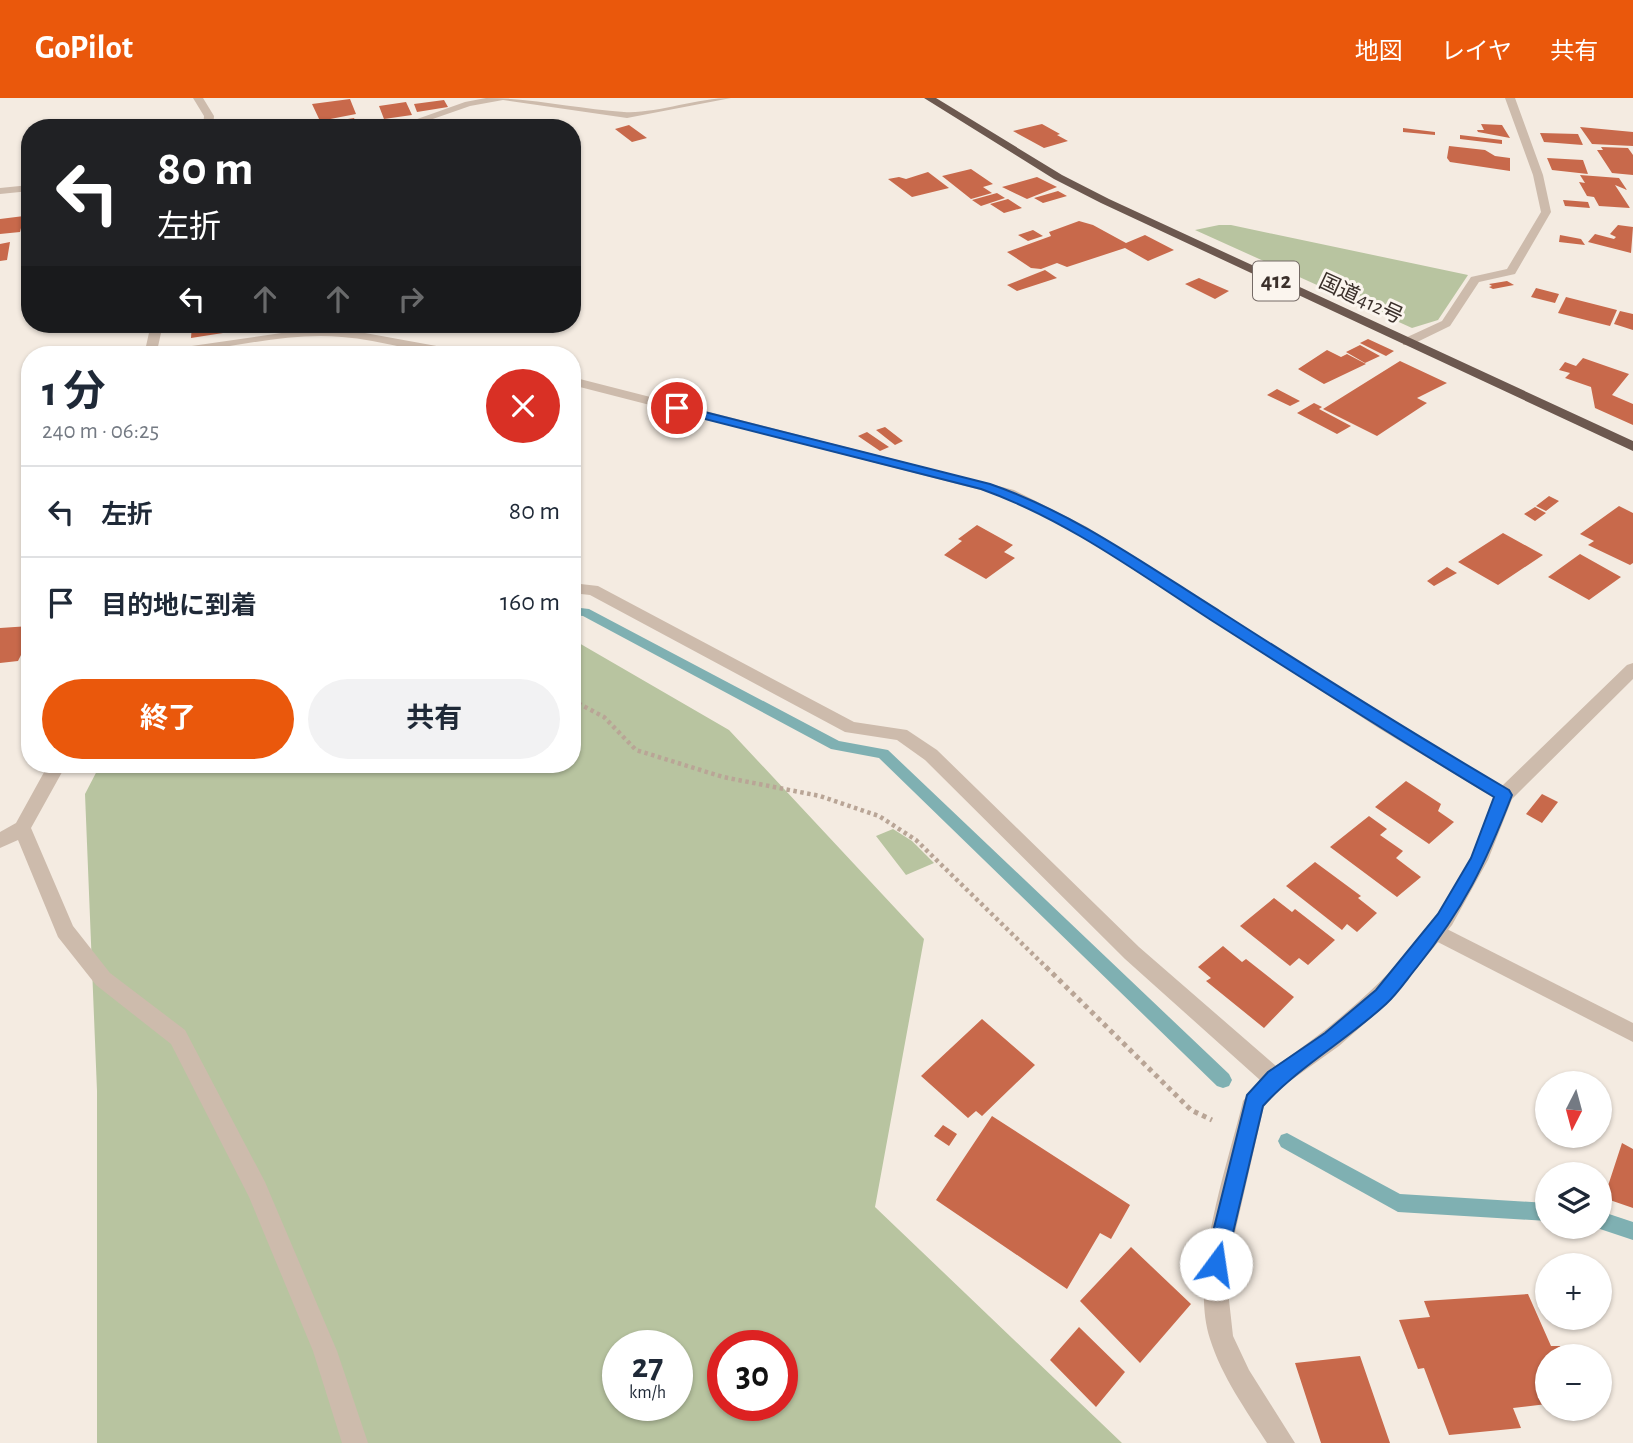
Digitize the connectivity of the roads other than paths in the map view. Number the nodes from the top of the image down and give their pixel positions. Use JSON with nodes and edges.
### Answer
{"nodes":[{"id":1,"x":198,"y":98,"type":"edge"},
{"id":2,"x":502,"y":98,"type":"edge"},
{"id":3,"x":726,"y":98,"type":"edge"},
{"id":4,"x":929,"y":98,"type":"edge"},
{"id":5,"x":1510,"y":98,"type":"edge"},
{"id":6,"x":209,"y":119,"type":"edge"},
{"id":7,"x":424,"y":119,"type":"edge"},
{"id":8,"x":21,"y":189,"type":"edge"},
{"id":9,"x":0,"y":191,"type":"edge"},
{"id":10,"x":309,"y":333,"type":"edge"},
{"id":11,"x":309,"y":333,"type":"edge"},
{"id":12,"x":343,"y":333,"type":"edge"},
{"id":13,"x":343,"y":333,"type":"edge"},
{"id":14,"x":1407,"y":342,"type":"junction"},
{"id":15,"x":216,"y":346,"type":"edge"},
{"id":16,"x":414,"y":346,"type":"edge"},
{"id":17,"x":581,"y":383,"type":"edge"},
{"id":18,"x":1633,"y":447,"type":"edge"},
{"id":19,"x":581,"y":589,"type":"edge"},
{"id":20,"x":1633,"y":669,"type":"edge"},
{"id":21,"x":53,"y":773,"type":"edge"},
{"id":22,"x":1503,"y":795,"type":"junction"},
{"id":23,"x":22,"y":828,"type":"junction"},
{"id":24,"x":0,"y":841,"type":"edge"},
{"id":25,"x":1435,"y":931,"type":"junction"},
{"id":26,"x":1633,"y":1033,"type":"edge"},
{"id":27,"x":1275,"y":1079,"type":"junction"},
{"id":28,"x":355,"y":1443,"type":"edge"},
{"id":29,"x":1282,"y":1443,"type":"edge"}],
"edges":[{"from":1,"to":6,"type":"street"},
{"from":2,"to":3,"type":"street"},
{"from":2,"to":7,"type":"street"},
{"from":4,"to":14,"type":"highway","name":"国道412号","number":"412"},
{"from":5,"to":14,"type":"street"},
{"from":8,"to":9,"type":"street"},
{"from":10,"to":15,"type":"street"},
{"from":11,"to":12,"type":"street"},
{"from":13,"to":16,"type":"street"},
{"from":14,"to":18,"type":"highway","name":"国道412号","number":"412"},
{"from":17,"to":22,"type":"street"},
{"from":19,"to":27,"type":"street"},
{"from":20,"to":22,"type":"street"},
{"from":21,"to":23,"type":"street"},
{"from":22,"to":25,"type":"street"},
{"from":23,"to":24,"type":"street"},
{"from":23,"to":28,"type":"street"},
{"from":25,"to":26,"type":"street"},
{"from":25,"to":27,"type":"street"},
{"from":27,"to":29,"type":"street"}]}
